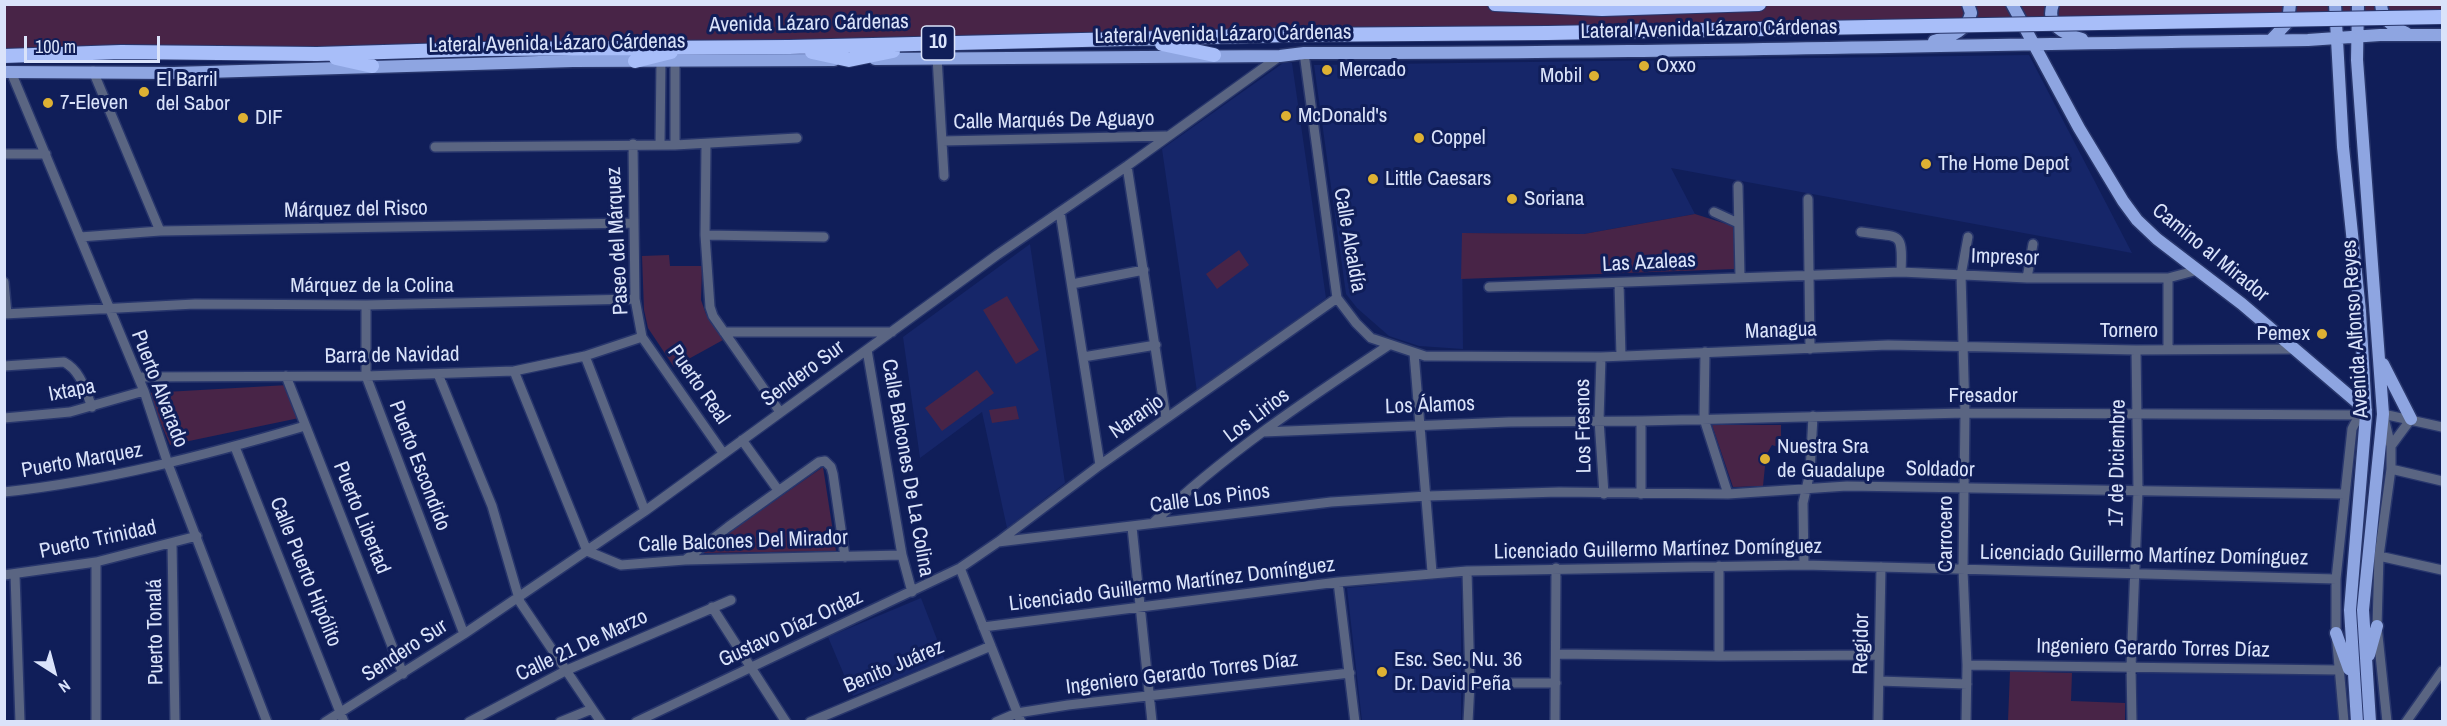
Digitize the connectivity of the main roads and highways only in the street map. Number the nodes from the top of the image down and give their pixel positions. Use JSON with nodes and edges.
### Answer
{"nodes":[{"id":1,"x":1495,"y":4,"type":"edge"},
{"id":2,"x":1759,"y":4,"type":"edge"},
{"id":3,"x":1968,"y":4,"type":"edge"},
{"id":4,"x":2012,"y":4,"type":"edge"},
{"id":5,"x":2053,"y":4,"type":"edge"},
{"id":6,"x":2290,"y":4,"type":"edge"},
{"id":7,"x":2336,"y":4,"type":"edge"},
{"id":8,"x":2358,"y":4,"type":"edge"},
{"id":9,"x":2381,"y":4,"type":"edge"},
{"id":10,"x":2442,"y":17,"type":"edge"},
{"id":11,"x":2413,"y":35,"type":"junction"},
{"id":12,"x":2442,"y":35,"type":"edge"},
{"id":13,"x":2380,"y":36,"type":"junction"},
{"id":14,"x":2358,"y":37,"type":"junction"},
{"id":15,"x":2338,"y":38,"type":"junction"},
{"id":16,"x":1139,"y":39,"type":"junction"},
{"id":17,"x":2271,"y":40,"type":"junction"},
{"id":18,"x":2308,"y":40,"type":"junction"},
{"id":19,"x":2095,"y":43,"type":"junction"},
{"id":20,"x":927,"y":44,"type":"junction"},
{"id":21,"x":2033,"y":44,"type":"junction"},
{"id":22,"x":1918,"y":45,"type":"junction"},
{"id":23,"x":705,"y":47,"type":"junction"},
{"id":24,"x":789,"y":47,"type":"junction"},
{"id":25,"x":317,"y":54,"type":"junction"},
{"id":26,"x":1214,"y":55,"type":"junction"},
{"id":27,"x":4,"y":56,"type":"edge"},
{"id":28,"x":849,"y":60,"type":"junction"},
{"id":29,"x":2357,"y":60,"type":"junction"},
{"id":30,"x":635,"y":61,"type":"junction"},
{"id":31,"x":372,"y":66,"type":"junction"},
{"id":32,"x":2340,"y":66,"type":"junction"},
{"id":33,"x":8,"y":72,"type":"edge"},
{"id":34,"x":2380,"y":358,"type":"junction"},
{"id":35,"x":2366,"y":412,"type":"junction"},
{"id":36,"x":2384,"y":414,"type":"junction"},
{"id":37,"x":2412,"y":419,"type":"road end"},
{"id":38,"x":2376,"y":626,"type":"road end"},
{"id":39,"x":2336,"y":633,"type":"road end"},
{"id":40,"x":2366,"y":668,"type":"junction"},
{"id":41,"x":2354,"y":680,"type":"junction"},
{"id":42,"x":2357,"y":722,"type":"edge"},
{"id":43,"x":2370,"y":722,"type":"edge"}],
"edges":[{"from":1,"to":2,"type":"highway"},
{"from":3,"to":22,"type":"main road"},
{"from":4,"to":21,"type":"main road","name":"Camino al Mirador"},
{"from":5,"to":19,"type":"main road"},
{"from":6,"to":17,"type":"main road"},
{"from":7,"to":15,"type":"main road","name":"Avenida Alfonso Reyes"},
{"from":8,"to":14,"type":"main road","name":"Avenida Alfonso Reyes"},
{"from":9,"to":11,"type":"main road"},
{"from":10,"to":16,"type":"highway","name":"Avenida Lázaro Cárdenas","number":"10","bridge":true},
{"from":11,"to":12,"type":"main road","name":"Lateral Avenida Lázaro Cárdenas"},
{"from":11,"to":13,"type":"main road","name":"Lateral Avenida Lázaro Cárdenas"},
{"from":13,"to":14,"type":"main road","name":"Lateral Avenida Lázaro Cárdenas"},
{"from":13,"to":29,"type":"main road"},
{"from":14,"to":15,"type":"main road","name":"Lateral Avenida Lázaro Cárdenas"},
{"from":14,"to":29,"type":"main road","name":"Avenida Alfonso Reyes"},
{"from":15,"to":18,"type":"main road","name":"Lateral Avenida Lázaro Cárdenas"},
{"from":15,"to":32,"type":"main road","name":"Avenida Alfonso Reyes"},
{"from":16,"to":20,"type":"highway","name":"Avenida Lázaro Cárdenas","number":"10"},
{"from":16,"to":26,"type":"highway"},
{"from":17,"to":18,"type":"main road","name":"Lateral Avenida Lázaro Cárdenas"},
{"from":17,"to":19,"type":"main road","name":"Lateral Avenida Lázaro Cárdenas"},
{"from":18,"to":32,"type":"main road"},
{"from":19,"to":21,"type":"main road","name":"Lateral Avenida Lázaro Cárdenas"},
{"from":20,"to":24,"type":"highway","name":"Avenida Lázaro Cárdenas","number":"10"},
{"from":20,"to":28,"type":"highway"},
{"from":21,"to":22,"type":"main road","name":"Lateral Avenida Lázaro Cárdenas"},
{"from":21,"to":35,"type":"main road","name":"Camino al Mirador"},
{"from":22,"to":26,"type":"main road","name":"Lateral Avenida Lázaro Cárdenas"},
{"from":23,"to":24,"type":"highway","name":"Avenida Lázaro Cárdenas","number":"10"},
{"from":23,"to":25,"type":"highway","name":"Avenida Lázaro Cárdenas","number":"10"},
{"from":23,"to":30,"type":"highway"},
{"from":24,"to":28,"type":"highway"},
{"from":25,"to":27,"type":"highway","name":"Avenida Lázaro Cárdenas","number":"10"},
{"from":25,"to":31,"type":"highway"},
{"from":26,"to":28,"type":"main road","name":"Lateral Avenida Lázaro Cárdenas"},
{"from":28,"to":30,"type":"main road","name":"Lateral Avenida Lázaro Cárdenas"},
{"from":29,"to":34,"type":"main road","name":"Avenida Alfonso Reyes"},
{"from":30,"to":31,"type":"main road","name":"Lateral Avenida Lázaro Cárdenas"},
{"from":31,"to":33,"type":"main road","name":"Lateral Avenida Lázaro Cárdenas"},
{"from":32,"to":35,"type":"main road","name":"Avenida Alfonso Reyes"},
{"from":34,"to":36,"type":"main road","name":"Avenida Alfonso Reyes"},
{"from":34,"to":37,"type":"main road"},
{"from":35,"to":36,"type":"main road"},
{"from":35,"to":41,"type":"main road","name":"Avenida Alfonso Reyes"},
{"from":36,"to":40,"type":"main road","name":"Avenida Alfonso Reyes"},
{"from":38,"to":40,"type":"main road"},
{"from":39,"to":41,"type":"main road"},
{"from":40,"to":43,"type":"main road","name":"Avenida Alfonso Reyes"},
{"from":41,"to":42,"type":"main road","name":"Avenida Alfonso Reyes"}]}
